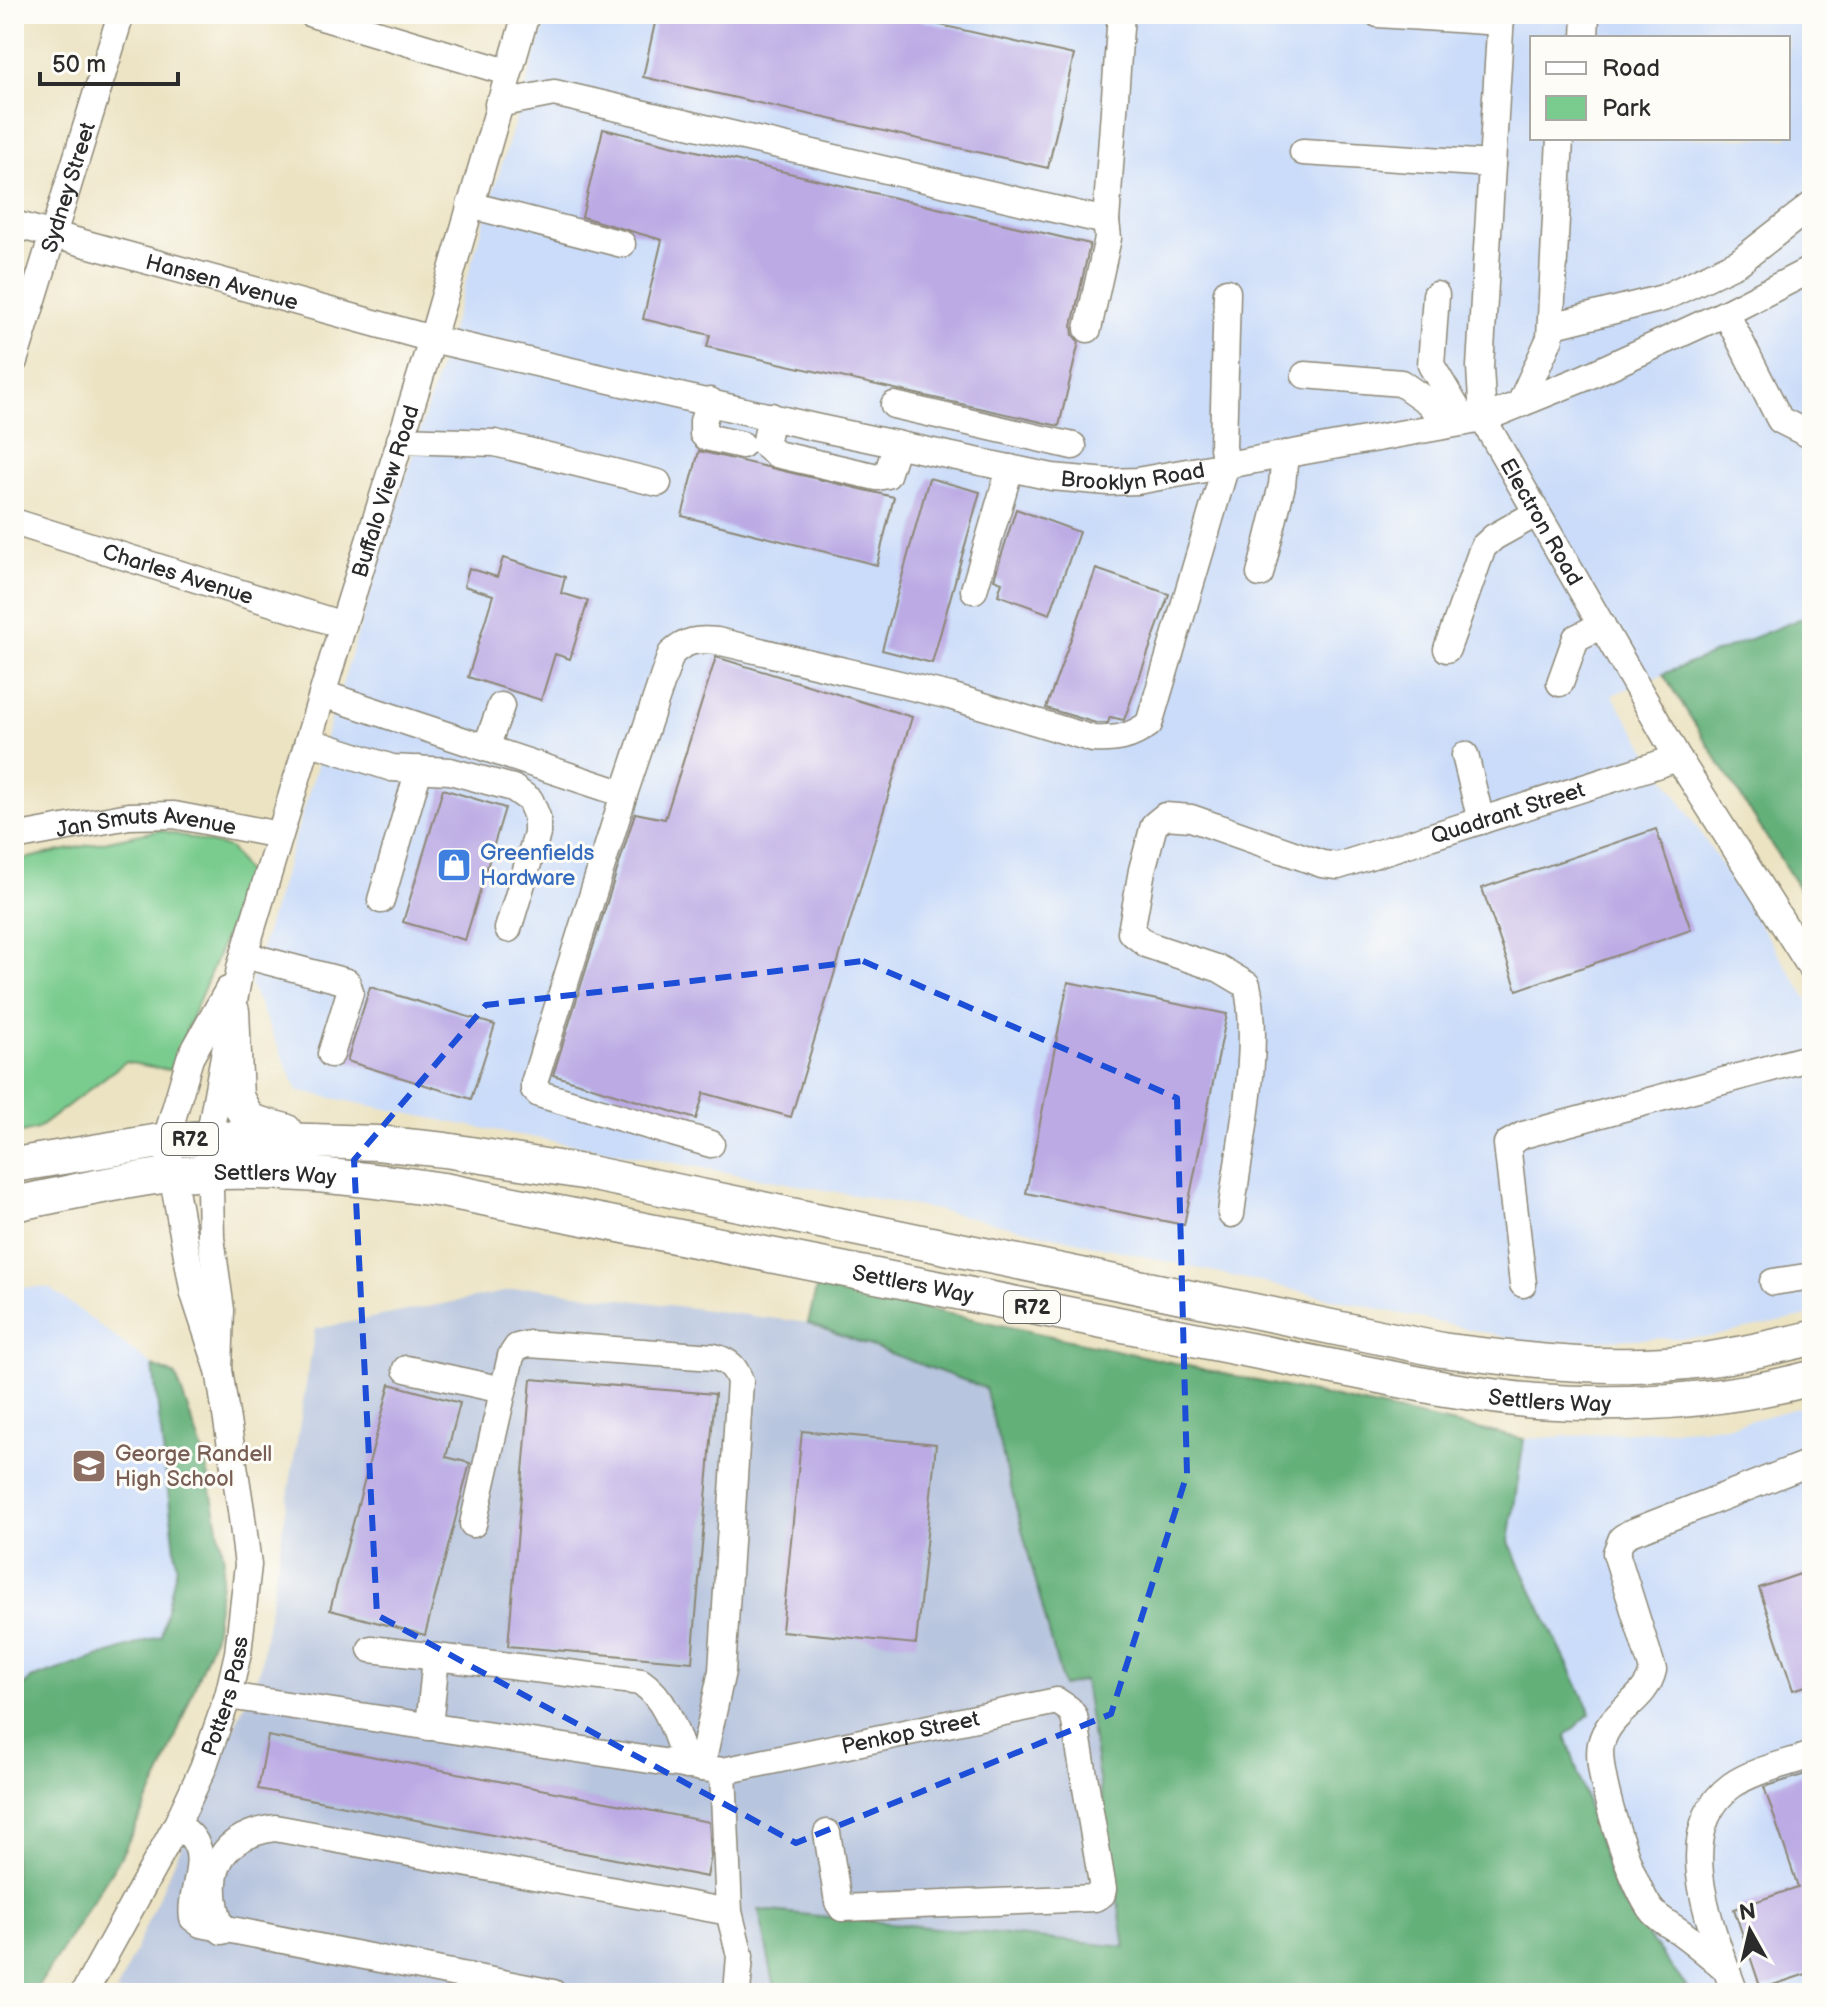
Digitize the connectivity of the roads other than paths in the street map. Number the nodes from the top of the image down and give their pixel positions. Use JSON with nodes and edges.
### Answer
{"nodes":[{"id":1,"x":121,"y":14,"type":"edge"},
{"id":2,"x":312,"y":14,"type":"edge"},
{"id":3,"x":526,"y":14,"type":"edge"},
{"id":4,"x":1121,"y":14,"type":"edge"},
{"id":5,"x":1378,"y":14,"type":"edge"},
{"id":6,"x":1586,"y":14,"type":"edge"},
{"id":7,"x":1501,"y":18,"type":"edge"},
{"id":8,"x":1585,"y":36,"type":"edge"},
{"id":9,"x":507,"y":72,"type":"junction"},
{"id":10,"x":498,"y":104,"type":"junction"},
{"id":11,"x":1560,"y":140,"type":"edge"},
{"id":12,"x":1303,"y":152,"type":"dead end"},
{"id":13,"x":1492,"y":164,"type":"junction"},
{"id":14,"x":470,"y":205,"type":"junction"},
{"id":15,"x":1812,"y":205,"type":"edge"},
{"id":16,"x":1106,"y":221,"type":"junction"},
{"id":17,"x":14,"y":224,"type":"edge"},
{"id":18,"x":52,"y":235,"type":"junction"},
{"id":19,"x":622,"y":244,"type":"dead end"},
{"id":20,"x":1812,"y":269,"type":"edge"},
{"id":21,"x":1227,"y":292,"type":"dead end"},
{"id":22,"x":1436,"y":295,"type":"dead end"},
{"id":23,"x":1726,"y":313,"type":"junction"},
{"id":24,"x":1551,"y":326,"type":"junction"},
{"id":25,"x":1088,"y":329,"type":"dead end"},
{"id":26,"x":432,"y":339,"type":"junction"},
{"id":27,"x":14,"y":361,"type":"edge"},
{"id":28,"x":1305,"y":375,"type":"dead end"},
{"id":29,"x":710,"y":401,"type":"junction"},
{"id":30,"x":1520,"y":404,"type":"junction"},
{"id":31,"x":894,"y":405,"type":"dead end"},
{"id":32,"x":771,"y":416,"type":"junction"},
{"id":33,"x":963,"y":421,"type":"junction"},
{"id":34,"x":1465,"y":422,"type":"junction"},
{"id":35,"x":1812,"y":436,"type":"edge"},
{"id":36,"x":400,"y":440,"type":"junction"},
{"id":37,"x":897,"y":444,"type":"junction"},
{"id":38,"x":742,"y":445,"type":"dead end"},
{"id":39,"x":1073,"y":446,"type":"dead end"},
{"id":40,"x":1285,"y":454,"type":"junction"},
{"id":41,"x":953,"y":455,"type":"junction"},
{"id":42,"x":1226,"y":465,"type":"junction"},
{"id":43,"x":1010,"y":468,"type":"junction"},
{"id":44,"x":658,"y":483,"type":"dead end"},
{"id":45,"x":1537,"y":513,"type":"junction"},
{"id":46,"x":14,"y":522,"type":"edge"},
{"id":47,"x":1260,"y":574,"type":"dead end"},
{"id":48,"x":974,"y":590,"type":"dead end"},
{"id":49,"x":343,"y":625,"type":"junction"},
{"id":50,"x":1602,"y":625,"type":"junction"},
{"id":51,"x":1447,"y":649,"type":"dead end"},
{"id":52,"x":1560,"y":683,"type":"dead end"},
{"id":53,"x":323,"y":694,"type":"junction"},
{"id":54,"x":501,"y":706,"type":"dead end"},
{"id":55,"x":308,"y":741,"type":"junction"},
{"id":56,"x":486,"y":748,"type":"junction"},
{"id":57,"x":1465,"y":755,"type":"dead end"},
{"id":58,"x":1678,"y":758,"type":"junction"},
{"id":59,"x":419,"y":769,"type":"junction"},
{"id":60,"x":624,"y":794,"type":"junction"},
{"id":61,"x":1481,"y":821,"type":"junction"},
{"id":62,"x":279,"y":835,"type":"junction"},
{"id":63,"x":14,"y":837,"type":"edge"},
{"id":64,"x":381,"y":900,"type":"dead end"},
{"id":65,"x":508,"y":929,"type":"dead end"},
{"id":66,"x":242,"y":961,"type":"junction"},
{"id":67,"x":1812,"y":969,"type":"edge"},
{"id":68,"x":232,"y":1011,"type":"junction"},
{"id":69,"x":331,"y":1054,"type":"dead end"},
{"id":70,"x":1812,"y":1057,"type":"edge"},
{"id":71,"x":209,"y":1138,"type":"junction"},
{"id":72,"x":166,"y":1140,"type":"junction"},
{"id":73,"x":377,"y":1143,"type":"junction"},
{"id":74,"x":711,"y":1144,"type":"dead end"},
{"id":75,"x":14,"y":1165,"type":"edge"},
{"id":76,"x":211,"y":1174,"type":"junction"},
{"id":77,"x":170,"y":1175,"type":"junction"},
{"id":78,"x":14,"y":1204,"type":"edge"},
{"id":79,"x":1231,"y":1214,"type":"dead end"},
{"id":80,"x":1812,"y":1276,"type":"edge"},
{"id":81,"x":1773,"y":1282,"type":"dead end"},
{"id":82,"x":1523,"y":1284,"type":"dead end"},
{"id":83,"x":1812,"y":1338,"type":"edge"},
{"id":84,"x":406,"y":1369,"type":"dead end"},
{"id":85,"x":219,"y":1370,"type":"junction"},
{"id":86,"x":1812,"y":1378,"type":"edge"},
{"id":87,"x":503,"y":1390,"type":"junction"},
{"id":88,"x":1812,"y":1462,"type":"edge"},
{"id":89,"x":473,"y":1524,"type":"dead end"},
{"id":90,"x":371,"y":1649,"type":"dead end"},
{"id":91,"x":436,"y":1657,"type":"junction"},
{"id":92,"x":228,"y":1696,"type":"junction"},
{"id":93,"x":429,"y":1727,"type":"junction"},
{"id":94,"x":1812,"y":1755,"type":"edge"},
{"id":95,"x":704,"y":1768,"type":"junction"},
{"id":96,"x":177,"y":1824,"type":"junction"},
{"id":97,"x":827,"y":1833,"type":"dead end"},
{"id":98,"x":729,"y":1912,"type":"junction"},
{"id":99,"x":222,"y":1931,"type":"junction"},
{"id":100,"x":1731,"y":1981,"type":"edge"},
{"id":101,"x":84,"y":1993,"type":"edge"},
{"id":102,"x":553,"y":1993,"type":"edge"},
{"id":103,"x":737,"y":1993,"type":"edge"}],
"edges":[{"from":1,"to":18,"type":"street","name":"Sydney Street"},
{"from":2,"to":9,"type":"street"},
{"from":3,"to":9,"type":"street","name":"Buffalo View Road"},
{"from":4,"to":16,"type":"street"},
{"from":5,"to":7,"type":"street"},
{"from":6,"to":8,"type":"street"},
{"from":7,"to":13,"type":"street","name":"Electron Road"},
{"from":9,"to":10,"type":"street","name":"Buffalo View Road"},
{"from":10,"to":14,"type":"street","name":"Buffalo View Road"},
{"from":10,"to":16,"type":"street"},
{"from":11,"to":24,"type":"street"},
{"from":12,"to":13,"type":"street"},
{"from":13,"to":34,"type":"street","name":"Electron Road"},
{"from":14,"to":19,"type":"street"},
{"from":14,"to":26,"type":"street","name":"Buffalo View Road"},
{"from":15,"to":24,"type":"street"},
{"from":16,"to":25,"type":"street"},
{"from":17,"to":18,"type":"street","name":"Hansen Avenue"},
{"from":18,"to":26,"type":"street","name":"Hansen Avenue"},
{"from":18,"to":27,"type":"street","name":"Sydney Street"},
{"from":20,"to":23,"type":"street","name":"Brooklyn Road"},
{"from":21,"to":42,"type":"street"},
{"from":22,"to":34,"type":"street"},
{"from":23,"to":30,"type":"street","name":"Brooklyn Road"},
{"from":23,"to":35,"type":"street"},
{"from":24,"to":30,"type":"street"},
{"from":26,"to":29,"type":"street","name":"Brooklyn Road"},
{"from":26,"to":36,"type":"street","name":"Buffalo View Road"},
{"from":28,"to":34,"type":"street"},
{"from":29,"to":32,"type":"street","name":"Brooklyn Road"},
{"from":29,"to":38,"type":"street"},
{"from":30,"to":34,"type":"street","name":"Brooklyn Road"},
{"from":31,"to":33,"type":"street"},
{"from":32,"to":37,"type":"street","name":"Brooklyn Road"},
{"from":32,"to":37,"type":"street"},
{"from":33,"to":39,"type":"street"},
{"from":33,"to":41,"type":"street"},
{"from":34,"to":40,"type":"street","name":"Brooklyn Road"},
{"from":34,"to":45,"type":"street","name":"Electron Road"},
{"from":36,"to":44,"type":"street"},
{"from":36,"to":49,"type":"street","name":"Buffalo View Road"},
{"from":37,"to":41,"type":"street","name":"Brooklyn Road"},
{"from":40,"to":42,"type":"street","name":"Brooklyn Road"},
{"from":40,"to":47,"type":"street"},
{"from":41,"to":43,"type":"street","name":"Brooklyn Road"},
{"from":42,"to":43,"type":"street","name":"Brooklyn Road"},
{"from":42,"to":60,"type":"street"},
{"from":43,"to":48,"type":"street"},
{"from":45,"to":50,"type":"street","name":"Electron Road"},
{"from":45,"to":51,"type":"street"},
{"from":46,"to":49,"type":"street","name":"Charles Avenue"},
{"from":49,"to":53,"type":"street","name":"Buffalo View Road"},
{"from":50,"to":52,"type":"street"},
{"from":50,"to":58,"type":"street","name":"Electron Road"},
{"from":53,"to":55,"type":"street","name":"Buffalo View Road"},
{"from":53,"to":56,"type":"street"},
{"from":54,"to":56,"type":"street"},
{"from":55,"to":59,"type":"street"},
{"from":55,"to":62,"type":"street","name":"Buffalo View Road"},
{"from":56,"to":60,"type":"street"},
{"from":57,"to":61,"type":"street"},
{"from":58,"to":61,"type":"street","name":"Quadrant Street"},
{"from":58,"to":67,"type":"street","name":"Electron Road"},
{"from":59,"to":64,"type":"street"},
{"from":59,"to":65,"type":"street"},
{"from":60,"to":74,"type":"street"},
{"from":61,"to":79,"type":"street","name":"Quadrant Street"},
{"from":62,"to":63,"type":"street","name":"Jan Smuts Avenue"},
{"from":62,"to":66,"type":"street","name":"Buffalo View Road"},
{"from":66,"to":68,"type":"street","name":"Buffalo View Road"},
{"from":66,"to":69,"type":"street"},
{"from":66,"to":72,"type":"street","name":"Buffalo View Road"},
{"from":68,"to":71,"type":"street","name":"Buffalo View Road"},
{"from":68,"to":73,"type":"main road"},
{"from":70,"to":82,"type":"street"},
{"from":71,"to":72,"type":"main road","name":"Settlers Way","number":"R72"},
{"from":71,"to":73,"type":"main road","name":"Settlers Way","number":"R72"},
{"from":71,"to":76,"type":"street","name":"Potters Pass"},
{"from":72,"to":75,"type":"main road","name":"Settlers Way","number":"R72"},
{"from":72,"to":77,"type":"street","name":"Potters Pass"},
{"from":73,"to":83,"type":"main road","name":"Settlers Way","number":"R72"},
{"from":76,"to":77,"type":"main road","name":"Settlers Way","number":"R72"},
{"from":76,"to":85,"type":"street","name":"Potters Pass"},
{"from":76,"to":86,"type":"main road","name":"Settlers Way","number":"R72"},
{"from":77,"to":78,"type":"main road","name":"Settlers Way","number":"R72"},
{"from":77,"to":85,"type":"street","name":"Potters Pass"},
{"from":80,"to":81,"type":"street"},
{"from":84,"to":87,"type":"street"},
{"from":85,"to":92,"type":"street","name":"Potters Pass"},
{"from":87,"to":89,"type":"street"},
{"from":87,"to":95,"type":"street"},
{"from":88,"to":100,"type":"street"},
{"from":90,"to":91,"type":"street"},
{"from":91,"to":93,"type":"street"},
{"from":91,"to":95,"type":"street"},
{"from":92,"to":93,"type":"street","name":"Penkop Street"},
{"from":92,"to":96,"type":"street","name":"Potters Pass"},
{"from":93,"to":95,"type":"street","name":"Penkop Street"},
{"from":94,"to":100,"type":"street"},
{"from":95,"to":97,"type":"street","name":"Penkop Street"},
{"from":95,"to":98,"type":"street"},
{"from":96,"to":99,"type":"street"},
{"from":96,"to":101,"type":"street","name":"Potters Pass"},
{"from":98,"to":99,"type":"street"},
{"from":98,"to":103,"type":"street"},
{"from":99,"to":102,"type":"street"}]}
